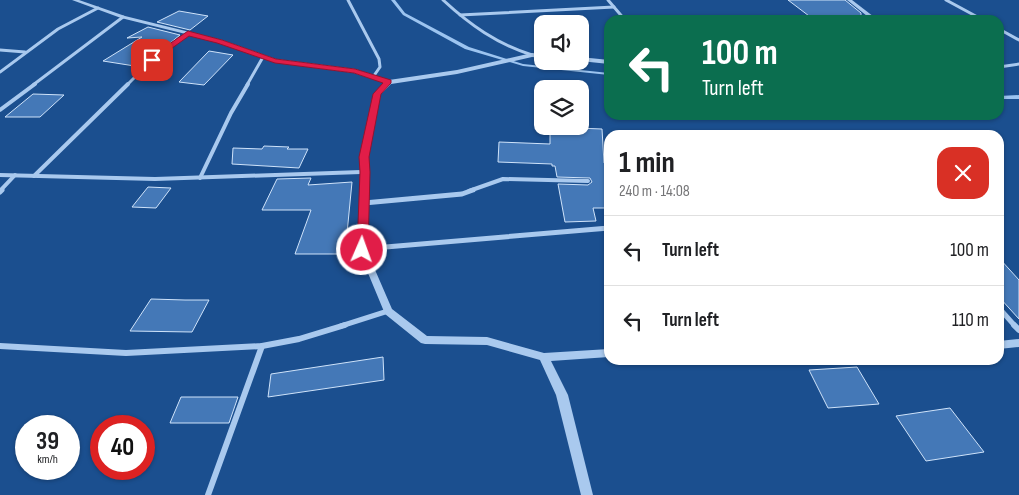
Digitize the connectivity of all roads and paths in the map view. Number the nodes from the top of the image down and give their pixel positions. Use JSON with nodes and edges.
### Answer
{"nodes":[{"id":1,"x":76,"y":0,"type":"edge"},
{"id":2,"x":348,"y":0,"type":"edge"},
{"id":3,"x":443,"y":0,"type":"edge"},
{"id":4,"x":608,"y":0,"type":"edge"},
{"id":5,"x":849,"y":0,"type":"edge"},
{"id":6,"x":946,"y":0,"type":"edge"},
{"id":7,"x":614,"y":7,"type":"junction"},
{"id":8,"x":98,"y":8,"type":"junction"},
{"id":9,"x":460,"y":15,"type":"junction"},
{"id":10,"x":621,"y":15,"type":"edge"},
{"id":11,"x":868,"y":15,"type":"edge"},
{"id":12,"x":974,"y":15,"type":"edge"},
{"id":13,"x":123,"y":17,"type":"junction"},
{"id":14,"x":1004,"y":32,"type":"edge"},
{"id":15,"x":188,"y":33,"type":"junction"},
{"id":16,"x":1019,"y":40,"type":"edge"},
{"id":17,"x":0,"y":50,"type":"edge"},
{"id":18,"x":25,"y":52,"type":"junction"},
{"id":19,"x":532,"y":55,"type":"joint"},
{"id":20,"x":262,"y":57,"type":"junction"},
{"id":21,"x":589,"y":60,"type":"edge"},
{"id":22,"x":604,"y":61,"type":"edge"},
{"id":23,"x":1019,"y":64,"type":"edge"},
{"id":24,"x":1004,"y":66,"type":"edge"},
{"id":25,"x":0,"y":72,"type":"edge"},
{"id":26,"x":373,"y":76,"type":"junction"},
{"id":27,"x":388,"y":82,"type":"junction"},
{"id":28,"x":0,"y":110,"type":"edge"},
{"id":29,"x":365,"y":172,"type":"junction"},
{"id":30,"x":0,"y":175,"type":"edge"},
{"id":31,"x":15,"y":175,"type":"junction"},
{"id":32,"x":34,"y":176,"type":"junction"},
{"id":33,"x":200,"y":178,"type":"junction"},
{"id":34,"x":588,"y":181,"type":"dead end"},
{"id":35,"x":0,"y":192,"type":"edge"},
{"id":36,"x":364,"y":203,"type":"junction"},
{"id":37,"x":604,"y":228,"type":"edge"},
{"id":38,"x":362,"y":250,"type":"junction"},
{"id":39,"x":388,"y":311,"type":"junction"},
{"id":40,"x":1004,"y":314,"type":"edge"},
{"id":41,"x":1019,"y":330,"type":"edge"},
{"id":42,"x":1019,"y":343,"type":"edge"},
{"id":43,"x":1004,"y":344,"type":"edge"},
{"id":44,"x":0,"y":346,"type":"edge"},
{"id":45,"x":262,"y":346,"type":"junction"},
{"id":46,"x":604,"y":353,"type":"edge"},
{"id":47,"x":544,"y":357,"type":"junction"},
{"id":48,"x":208,"y":495,"type":"edge"},
{"id":49,"x":587,"y":495,"type":"edge"}],
"edges":[{"from":1,"to":8,"type":"street"},
{"from":2,"to":26,"type":"street"},
{"from":3,"to":9,"type":"street"},
{"from":4,"to":7,"type":"street"},
{"from":5,"to":11,"type":"street"},
{"from":6,"to":12,"type":"street"},
{"from":7,"to":9,"type":"street"},
{"from":7,"to":10,"type":"street"},
{"from":8,"to":13,"type":"street"},
{"from":8,"to":18,"type":"street"},
{"from":9,"to":19,"type":"street"},
{"from":13,"to":15,"type":"street"},
{"from":13,"to":28,"type":"street"},
{"from":14,"to":16,"type":"street"},
{"from":15,"to":20,"type":"street"},
{"from":15,"to":32,"type":"street"},
{"from":17,"to":18,"type":"street"},
{"from":18,"to":25,"type":"street"},
{"from":19,"to":27,"type":"street"},
{"from":20,"to":26,"type":"street"},
{"from":20,"to":33,"type":"street"},
{"from":21,"to":22,"type":"street"},
{"from":23,"to":24,"type":"street"},
{"from":26,"to":27,"type":"street"},
{"from":27,"to":29,"type":"street"},
{"from":29,"to":33,"type":"street"},
{"from":29,"to":36,"type":"street"},
{"from":30,"to":31,"type":"street"},
{"from":31,"to":32,"type":"street"},
{"from":31,"to":35,"type":"street"},
{"from":32,"to":33,"type":"street"},
{"from":34,"to":36,"type":"street"},
{"from":36,"to":38,"type":"street"},
{"from":37,"to":38,"type":"street"},
{"from":38,"to":39,"type":"street"},
{"from":39,"to":45,"type":"street"},
{"from":39,"to":47,"type":"street"},
{"from":40,"to":41,"type":"street"},
{"from":42,"to":43,"type":"street"},
{"from":44,"to":45,"type":"street"},
{"from":45,"to":48,"type":"street"},
{"from":46,"to":47,"type":"street"},
{"from":47,"to":49,"type":"street"}]}
